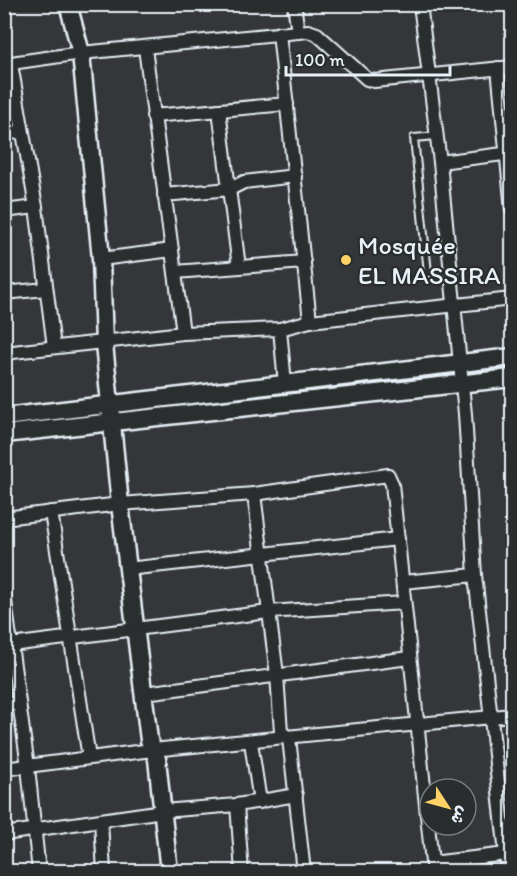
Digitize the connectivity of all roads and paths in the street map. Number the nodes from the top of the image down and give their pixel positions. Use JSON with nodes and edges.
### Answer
{"nodes":[{"id":1,"x":68,"y":4,"type":"edge"},
{"id":2,"x":294,"y":4,"type":"edge"},
{"id":3,"x":420,"y":4,"type":"edge"},
{"id":4,"x":298,"y":32,"type":"junction"},
{"id":5,"x":279,"y":33,"type":"junction"},
{"id":6,"x":145,"y":48,"type":"junction"},
{"id":7,"x":81,"y":53,"type":"junction"},
{"id":8,"x":8,"y":64,"type":"edge"},
{"id":9,"x":498,"y":68,"type":"junction"},
{"id":10,"x":513,"y":68,"type":"edge"},
{"id":11,"x":431,"y":74,"type":"junction"},
{"id":12,"x":287,"y":104,"type":"junction"},
{"id":13,"x":219,"y":111,"type":"junction"},
{"id":14,"x":153,"y":116,"type":"junction"},
{"id":15,"x":22,"y":132,"type":"junction"},
{"id":16,"x":4,"y":133,"type":"edge"},
{"id":17,"x":437,"y":136,"type":"junction"},
{"id":18,"x":509,"y":153,"type":"edge"},
{"id":19,"x":440,"y":162,"type":"junction"},
{"id":20,"x":295,"y":176,"type":"junction"},
{"id":21,"x":230,"y":189,"type":"junction"},
{"id":22,"x":164,"y":195,"type":"junction"},
{"id":23,"x":36,"y":207,"type":"junction"},
{"id":24,"x":513,"y":210,"type":"edge"},
{"id":25,"x":4,"y":211,"type":"edge"},
{"id":26,"x":172,"y":250,"type":"junction"},
{"id":27,"x":101,"y":259,"type":"junction"},
{"id":28,"x":304,"y":262,"type":"junction"},
{"id":29,"x":239,"y":267,"type":"junction"},
{"id":30,"x":450,"y":271,"type":"junction"},
{"id":31,"x":175,"y":272,"type":"junction"},
{"id":32,"x":46,"y":289,"type":"junction"},
{"id":33,"x":4,"y":292,"type":"edge"},
{"id":34,"x":513,"y":299,"type":"edge"},
{"id":35,"x":453,"y":307,"type":"junction"},
{"id":36,"x":310,"y":321,"type":"junction"},
{"id":37,"x":280,"y":329,"type":"junction"},
{"id":38,"x":183,"y":333,"type":"junction"},
{"id":39,"x":104,"y":344,"type":"junction"},
{"id":40,"x":54,"y":347,"type":"junction"},
{"id":41,"x":4,"y":353,"type":"edge"},
{"id":42,"x":513,"y":357,"type":"edge"},
{"id":43,"x":459,"y":362,"type":"junction"},
{"id":44,"x":513,"y":378,"type":"edge"},
{"id":45,"x":461,"y":382,"type":"junction"},
{"id":46,"x":285,"y":384,"type":"junction"},
{"id":47,"x":112,"y":415,"type":"junction"},
{"id":48,"x":4,"y":417,"type":"edge"},
{"id":49,"x":4,"y":434,"type":"edge"},
{"id":50,"x":254,"y":494,"type":"junction"},
{"id":51,"x":120,"y":504,"type":"junction"},
{"id":52,"x":51,"y":512,"type":"junction"},
{"id":53,"x":4,"y":518,"type":"edge"},
{"id":54,"x":398,"y":539,"type":"junction"},
{"id":55,"x":261,"y":554,"type":"junction"},
{"id":56,"x":127,"y":569,"type":"junction"},
{"id":57,"x":475,"y":575,"type":"junction"},
{"id":58,"x":403,"y":582,"type":"junction"},
{"id":59,"x":4,"y":594,"type":"edge"},
{"id":60,"x":404,"y":603,"type":"junction"},
{"id":61,"x":268,"y":612,"type":"junction"},
{"id":62,"x":134,"y":628,"type":"junction"},
{"id":63,"x":72,"y":636,"type":"junction"},
{"id":64,"x":11,"y":645,"type":"junction"},
{"id":65,"x":409,"y":658,"type":"junction"},
{"id":66,"x":277,"y":675,"type":"junction"},
{"id":67,"x":145,"y":693,"type":"junction"},
{"id":68,"x":19,"y":703,"type":"junction"},
{"id":69,"x":4,"y":705,"type":"edge"},
{"id":70,"x":513,"y":715,"type":"edge"},
{"id":71,"x":489,"y":718,"type":"junction"},
{"id":72,"x":416,"y":724,"type":"junction"},
{"id":73,"x":289,"y":738,"type":"junction"},
{"id":74,"x":251,"y":742,"type":"junction"},
{"id":75,"x":152,"y":750,"type":"junction"},
{"id":76,"x":89,"y":758,"type":"junction"},
{"id":77,"x":28,"y":767,"type":"junction"},
{"id":78,"x":4,"y":769,"type":"edge"},
{"id":79,"x":296,"y":795,"type":"junction"},
{"id":80,"x":260,"y":802,"type":"junction"},
{"id":81,"x":237,"y":806,"type":"junction"},
{"id":82,"x":163,"y":812,"type":"junction"},
{"id":83,"x":101,"y":821,"type":"junction"},
{"id":84,"x":35,"y":830,"type":"junction"},
{"id":85,"x":4,"y":834,"type":"edge"},
{"id":86,"x":506,"y":854,"type":"junction"},
{"id":87,"x":432,"y":867,"type":"edge"},
{"id":88,"x":39,"y":872,"type":"edge"},
{"id":89,"x":104,"y":872,"type":"edge"},
{"id":90,"x":169,"y":872,"type":"edge"},
{"id":91,"x":242,"y":872,"type":"edge"},
{"id":92,"x":304,"y":872,"type":"edge"},
{"id":93,"x":508,"y":872,"type":"edge"}],
"edges":[{"from":1,"to":7,"type":"street"},
{"from":2,"to":4,"type":"street"},
{"from":3,"to":11,"type":"street"},
{"from":4,"to":5,"type":"street"},
{"from":4,"to":11,"type":"street"},
{"from":5,"to":6,"type":"street"},
{"from":5,"to":12,"type":"street"},
{"from":6,"to":7,"type":"street"},
{"from":6,"to":14,"type":"street"},
{"from":7,"to":8,"type":"street"},
{"from":7,"to":27,"type":"street"},
{"from":8,"to":15,"type":"street"},
{"from":9,"to":10,"type":"street"},
{"from":9,"to":11,"type":"street"},
{"from":9,"to":18,"type":"street"},
{"from":11,"to":17,"type":"street"},
{"from":12,"to":13,"type":"street"},
{"from":12,"to":20,"type":"street"},
{"from":13,"to":14,"type":"street"},
{"from":13,"to":21,"type":"street"},
{"from":14,"to":22,"type":"street"},
{"from":15,"to":16,"type":"street"},
{"from":15,"to":23,"type":"street"},
{"from":17,"to":19,"type":"street"},
{"from":17,"to":30,"type":"lane"},
{"from":18,"to":19,"type":"street"},
{"from":18,"to":24,"type":"street"},
{"from":19,"to":30,"type":"street"},
{"from":20,"to":21,"type":"street"},
{"from":20,"to":28,"type":"street"},
{"from":21,"to":22,"type":"street"},
{"from":21,"to":29,"type":"street"},
{"from":22,"to":26,"type":"street"},
{"from":23,"to":25,"type":"street"},
{"from":23,"to":32,"type":"street"},
{"from":26,"to":27,"type":"street"},
{"from":26,"to":31,"type":"street"},
{"from":27,"to":39,"type":"street"},
{"from":28,"to":29,"type":"street"},
{"from":28,"to":36,"type":"street"},
{"from":29,"to":31,"type":"street"},
{"from":30,"to":35,"type":"street"},
{"from":31,"to":38,"type":"street"},
{"from":32,"to":33,"type":"street"},
{"from":32,"to":40,"type":"street"},
{"from":34,"to":35,"type":"street"},
{"from":35,"to":36,"type":"street"},
{"from":35,"to":43,"type":"street"},
{"from":36,"to":37,"type":"street"},
{"from":37,"to":38,"type":"street"},
{"from":37,"to":46,"type":"street"},
{"from":38,"to":39,"type":"street"},
{"from":39,"to":40,"type":"street"},
{"from":39,"to":47,"type":"street"},
{"from":40,"to":41,"type":"street"},
{"from":42,"to":43,"type":"street"},
{"from":43,"to":45,"type":"street"},
{"from":43,"to":46,"type":"street"},
{"from":44,"to":45,"type":"street"},
{"from":45,"to":47,"type":"street"},
{"from":45,"to":57,"type":"street"},
{"from":46,"to":47,"type":"street"},
{"from":47,"to":48,"type":"street"},
{"from":47,"to":49,"type":"street"},
{"from":47,"to":51,"type":"street"},
{"from":50,"to":51,"type":"street"},
{"from":50,"to":54,"type":"street"},
{"from":50,"to":55,"type":"street"},
{"from":51,"to":52,"type":"street"},
{"from":51,"to":56,"type":"street"},
{"from":52,"to":53,"type":"street"},
{"from":52,"to":63,"type":"street"},
{"from":54,"to":55,"type":"street"},
{"from":54,"to":58,"type":"street"},
{"from":55,"to":56,"type":"street"},
{"from":55,"to":61,"type":"street"},
{"from":56,"to":62,"type":"street"},
{"from":57,"to":58,"type":"street"},
{"from":57,"to":71,"type":"street"},
{"from":58,"to":60,"type":"street"},
{"from":59,"to":64,"type":"street"},
{"from":60,"to":61,"type":"street"},
{"from":60,"to":65,"type":"street"},
{"from":61,"to":62,"type":"street"},
{"from":61,"to":66,"type":"street"},
{"from":62,"to":63,"type":"street"},
{"from":62,"to":67,"type":"street"},
{"from":63,"to":64,"type":"street"},
{"from":63,"to":76,"type":"street"},
{"from":64,"to":68,"type":"street"},
{"from":65,"to":66,"type":"street"},
{"from":65,"to":72,"type":"street"},
{"from":66,"to":67,"type":"street"},
{"from":66,"to":73,"type":"street"},
{"from":67,"to":75,"type":"street"},
{"from":68,"to":69,"type":"street"},
{"from":68,"to":77,"type":"street"},
{"from":70,"to":71,"type":"street"},
{"from":71,"to":72,"type":"street"},
{"from":71,"to":86,"type":"street"},
{"from":72,"to":73,"type":"street"},
{"from":72,"to":87,"type":"street"},
{"from":73,"to":74,"type":"street"},
{"from":73,"to":79,"type":"street"},
{"from":74,"to":75,"type":"street"},
{"from":74,"to":80,"type":"street"},
{"from":75,"to":76,"type":"street"},
{"from":75,"to":82,"type":"street"},
{"from":76,"to":77,"type":"street"},
{"from":77,"to":78,"type":"street"},
{"from":77,"to":84,"type":"street"},
{"from":79,"to":80,"type":"street"},
{"from":79,"to":92,"type":"street"},
{"from":80,"to":81,"type":"street"},
{"from":81,"to":82,"type":"street"},
{"from":81,"to":91,"type":"street"},
{"from":82,"to":83,"type":"street"},
{"from":82,"to":90,"type":"street"},
{"from":83,"to":84,"type":"street"},
{"from":83,"to":89,"type":"street"},
{"from":84,"to":85,"type":"street"},
{"from":84,"to":88,"type":"street"},
{"from":86,"to":87,"type":"street"},
{"from":86,"to":93,"type":"street"}]}
